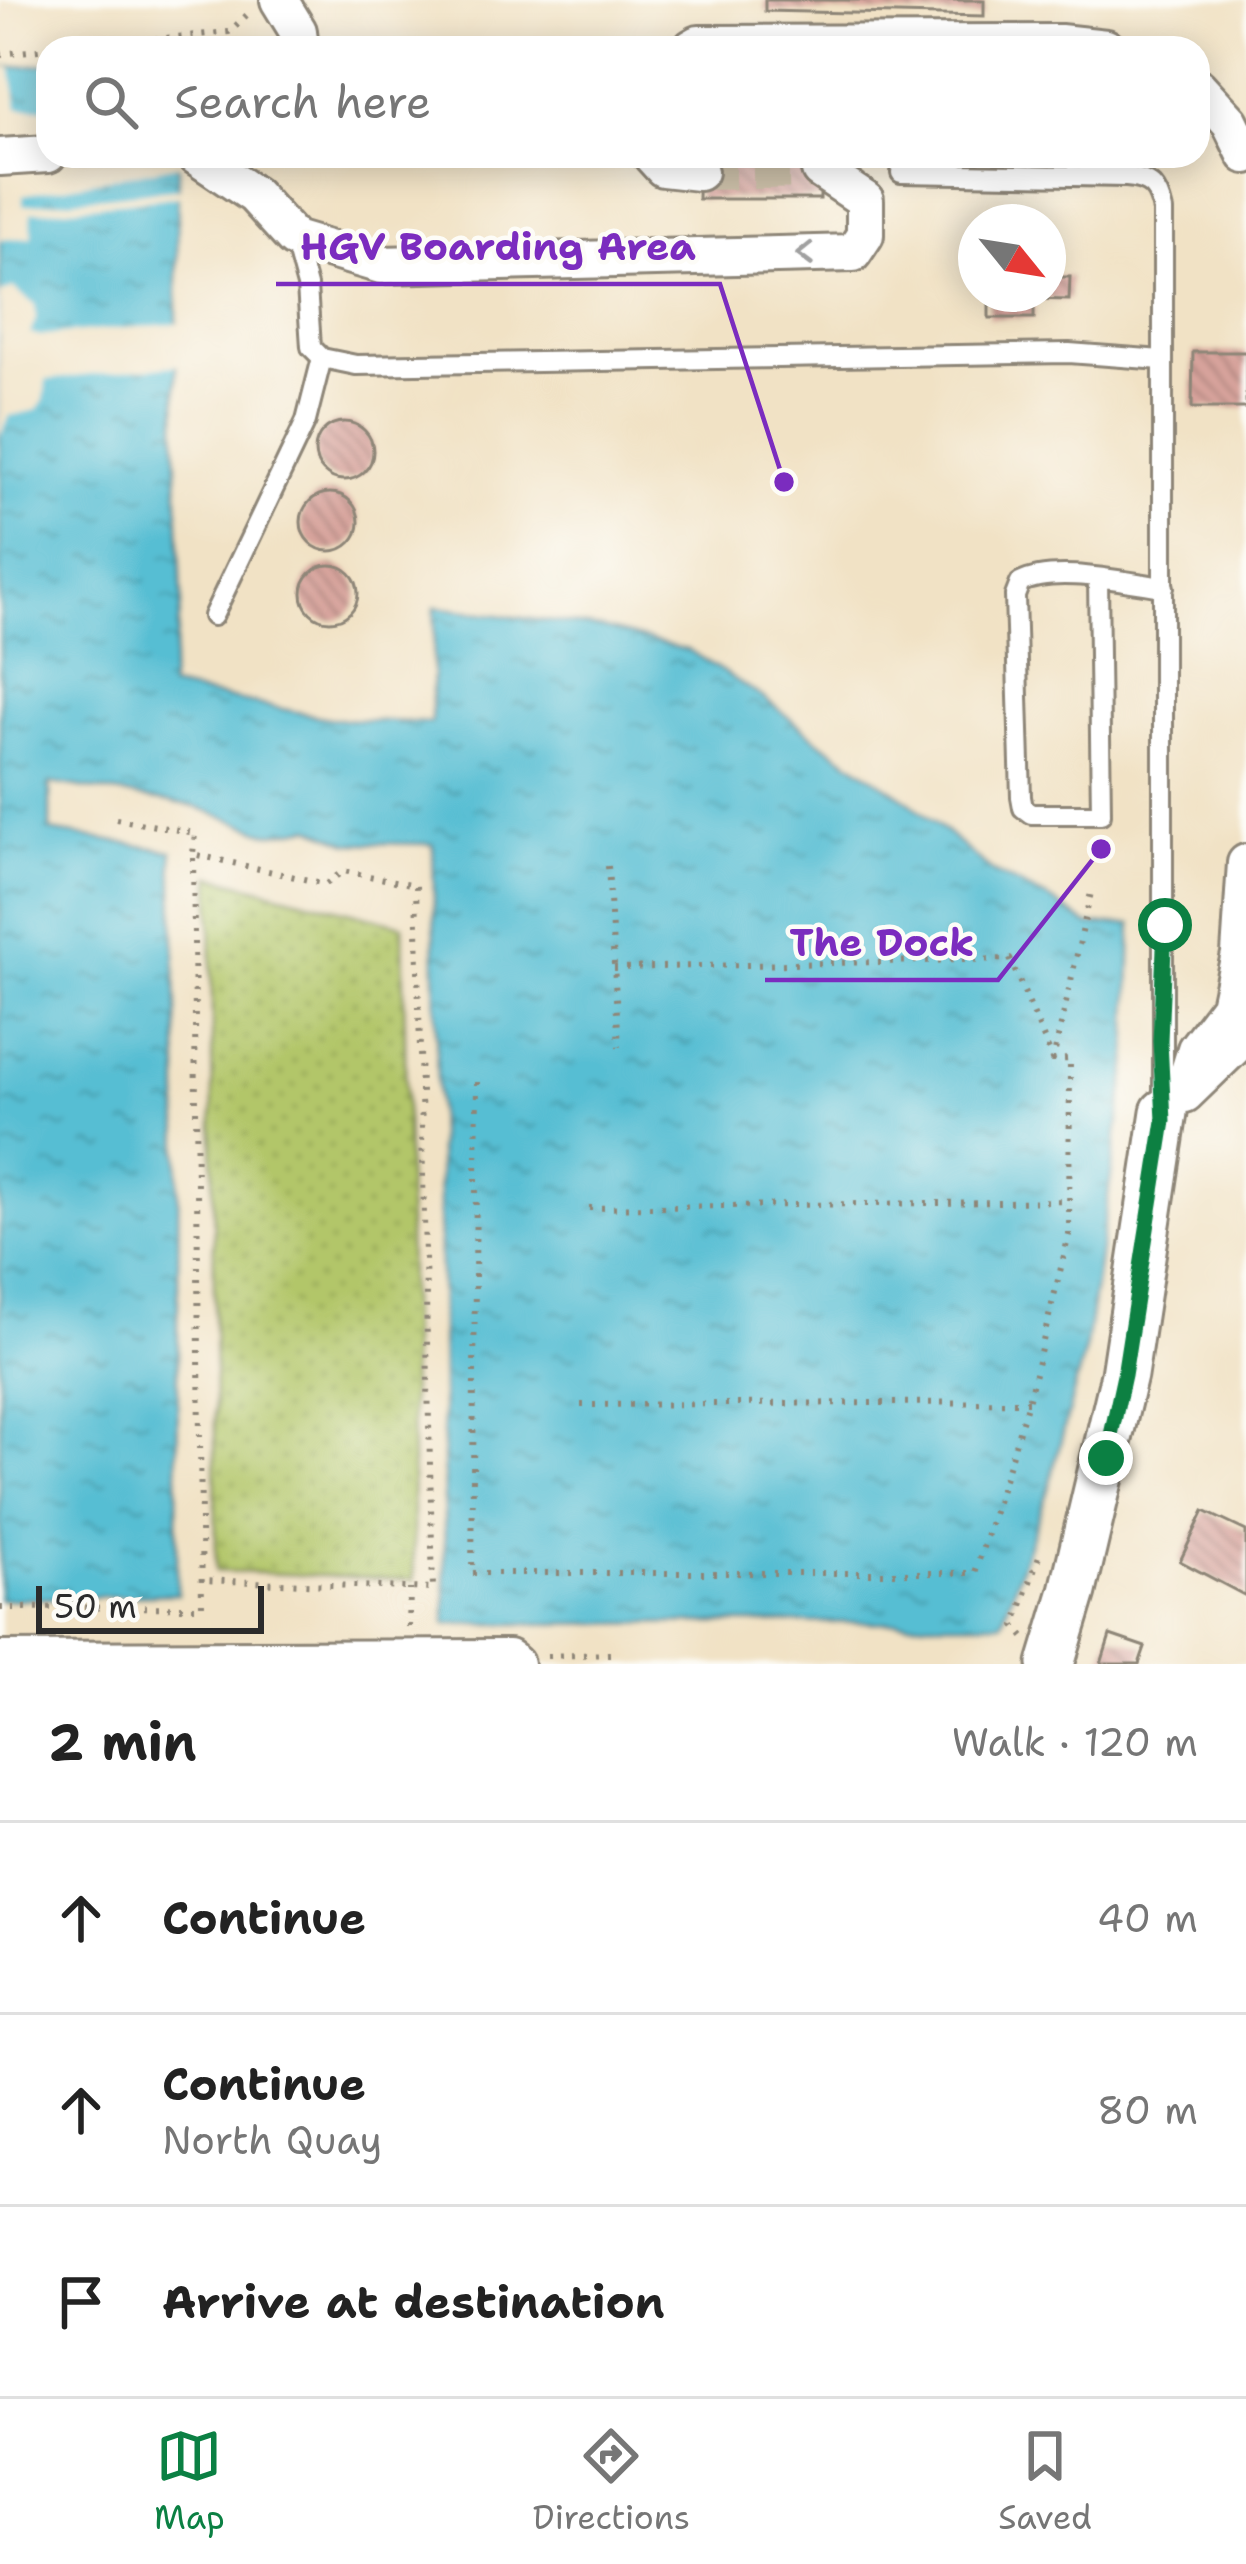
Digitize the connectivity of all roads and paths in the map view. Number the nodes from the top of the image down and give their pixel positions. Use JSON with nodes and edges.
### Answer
{"nodes":[{"id":1,"x":262,"y":0,"type":"edge"},
{"id":2,"x":279,"y":0,"type":"edge"},
{"id":3,"x":186,"y":36,"type":"edge"},
{"id":4,"x":299,"y":36,"type":"edge"},
{"id":5,"x":36,"y":50,"type":"edge"},
{"id":6,"x":0,"y":53,"type":"edge"},
{"id":7,"x":1210,"y":100,"type":"edge"},
{"id":8,"x":36,"y":155,"type":"edge"},
{"id":9,"x":1246,"y":155,"type":"edge"},
{"id":10,"x":0,"y":157,"type":"edge"},
{"id":11,"x":214,"y":168,"type":"edge"},
{"id":12,"x":663,"y":168,"type":"edge"},
{"id":13,"x":820,"y":170,"type":"tunnel mouth"},
{"id":14,"x":698,"y":172,"type":"tunnel mouth"},
{"id":15,"x":901,"y":173,"type":"dead end"},
{"id":16,"x":294,"y":239,"type":"junction"},
{"id":17,"x":322,"y":358,"type":"junction"},
{"id":18,"x":1162,"y":360,"type":"junction"},
{"id":19,"x":1098,"y":578,"type":"junction"},
{"id":20,"x":1164,"y":587,"type":"junction"},
{"id":21,"x":213,"y":616,"type":"dead end"},
{"id":22,"x":116,"y":819,"type":"dead end"},
{"id":23,"x":193,"y":854,"type":"junction"},
{"id":24,"x":1246,"y":863,"type":"edge"},
{"id":25,"x":608,"y":866,"type":"dead end"},
{"id":26,"x":1092,"y":888,"type":"dead end"},
{"id":27,"x":614,"y":968,"type":"junction"},
{"id":28,"x":1246,"y":1035,"type":"edge"},
{"id":29,"x":619,"y":1047,"type":"dead end"},
{"id":30,"x":1054,"y":1060,"type":"junction"},
{"id":31,"x":477,"y":1082,"type":"dead end"},
{"id":32,"x":1164,"y":1112,"type":"junction"},
{"id":33,"x":1069,"y":1201,"type":"junction"},
{"id":34,"x":589,"y":1208,"type":"dead end"},
{"id":35,"x":1028,"y":1402,"type":"junction"},
{"id":36,"x":581,"y":1405,"type":"dead end"},
{"id":37,"x":202,"y":1580,"type":"junction"},
{"id":38,"x":0,"y":1609,"type":"edge"},
{"id":39,"x":610,"y":1654,"type":"dead end"},
{"id":40,"x":0,"y":1660,"type":"edge"},
{"id":41,"x":512,"y":1661,"type":"edge"},
{"id":42,"x":1051,"y":1664,"type":"edge"}],
"edges":[{"from":1,"to":3,"type":"path"},
{"from":2,"to":4,"type":"street"},
{"from":5,"to":6,"type":"path"},
{"from":7,"to":9,"type":"street"},
{"from":8,"to":10,"type":"street"},
{"from":11,"to":16,"type":"street"},
{"from":12,"to":14,"type":"street"},
{"from":13,"to":16,"type":"street","one_way":true},
{"from":15,"to":18,"type":"lane"},
{"from":16,"to":17,"type":"lane"},
{"from":17,"to":18,"type":"lane"},
{"from":17,"to":21,"type":"lane"},
{"from":18,"to":20,"type":"lane"},
{"from":19,"to":19,"type":"lane"},
{"from":19,"to":20,"type":"lane"},
{"from":20,"to":32,"type":"lane"},
{"from":22,"to":23,"type":"path"},
{"from":23,"to":37,"type":"path"},
{"from":23,"to":37,"type":"path"},
{"from":24,"to":32,"type":"street"},
{"from":25,"to":27,"type":"path"},
{"from":26,"to":30,"type":"path"},
{"from":27,"to":29,"type":"path"},
{"from":27,"to":30,"type":"path"},
{"from":28,"to":32,"type":"street"},
{"from":30,"to":33,"type":"path"},
{"from":31,"to":35,"type":"path"},
{"from":32,"to":42,"type":"street"},
{"from":33,"to":34,"type":"path"},
{"from":33,"to":35,"type":"path"},
{"from":35,"to":36,"type":"path"},
{"from":37,"to":38,"type":"path"},
{"from":39,"to":41,"type":"path"},
{"from":40,"to":41,"type":"street"}]}
